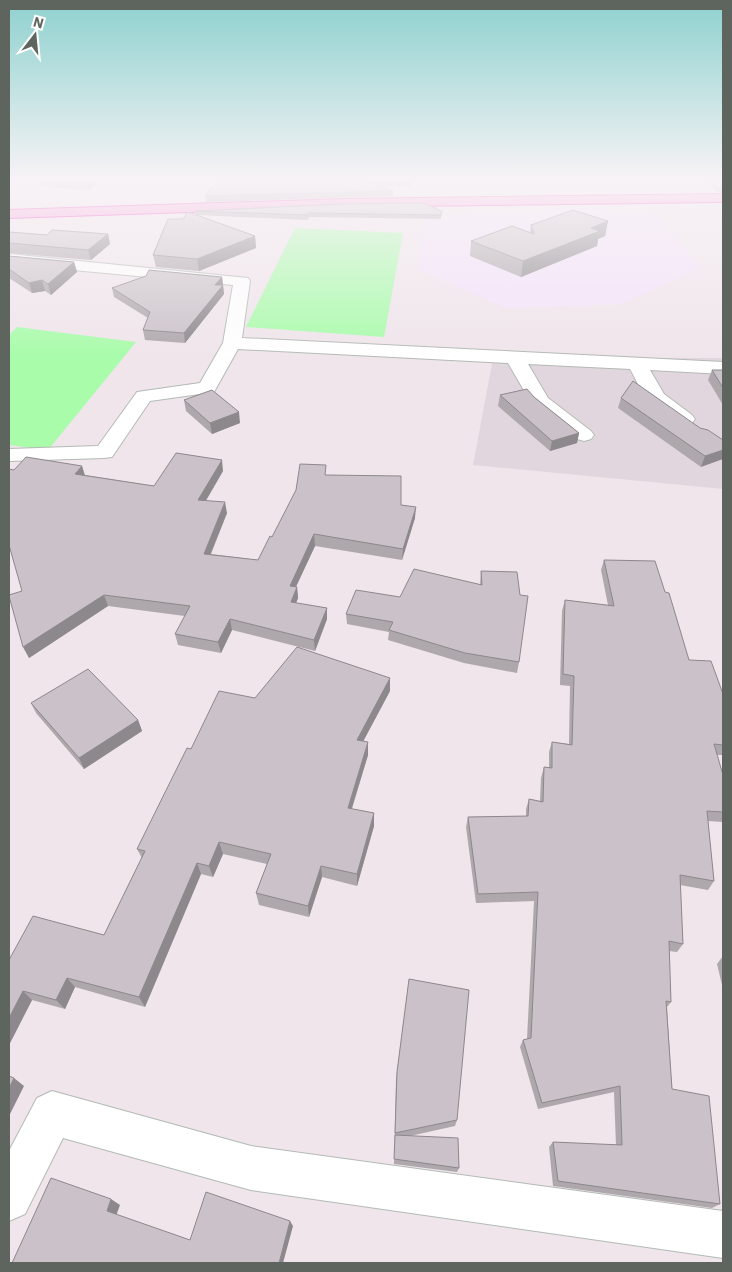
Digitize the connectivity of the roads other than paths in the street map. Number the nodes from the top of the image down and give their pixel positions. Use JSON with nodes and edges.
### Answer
{"nodes":[{"id":1,"x":9,"y":259,"type":"edge"},
{"id":2,"x":232,"y":342,"type":"junction"},
{"id":3,"x":514,"y":356,"type":"junction"},
{"id":4,"x":637,"y":364,"type":"junction"},
{"id":5,"x":723,"y":368,"type":"edge"},
{"id":6,"x":696,"y":427,"type":"edge"},
{"id":7,"x":584,"y":435,"type":"dead end"},
{"id":8,"x":9,"y":455,"type":"edge"},
{"id":9,"x":9,"y":1198,"type":"edge"},
{"id":10,"x":723,"y":1235,"type":"edge"}],
"edges":[{"from":1,"to":2,"type":"street"},
{"from":2,"to":3,"type":"street"},
{"from":2,"to":8,"type":"street"},
{"from":3,"to":4,"type":"street"},
{"from":3,"to":7,"type":"street"},
{"from":4,"to":5,"type":"street"},
{"from":4,"to":6,"type":"street"},
{"from":9,"to":10,"type":"street"}]}
